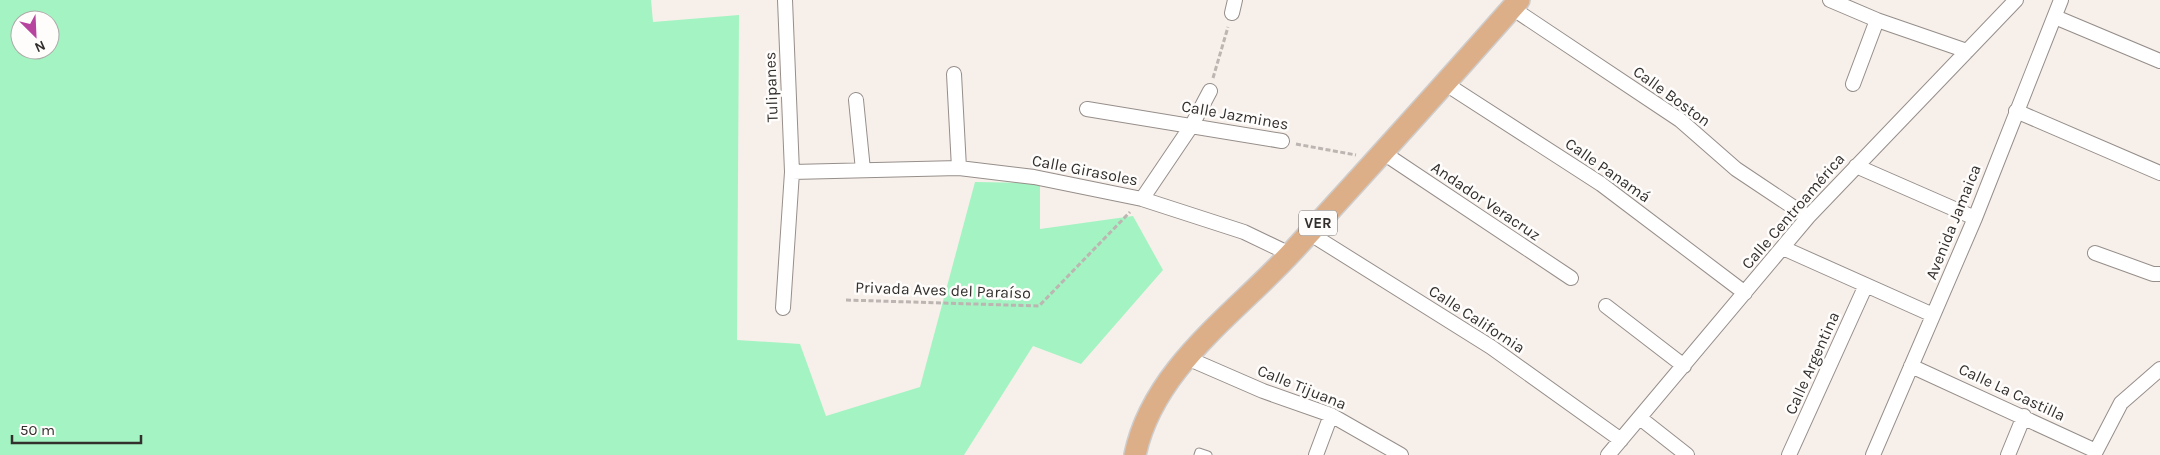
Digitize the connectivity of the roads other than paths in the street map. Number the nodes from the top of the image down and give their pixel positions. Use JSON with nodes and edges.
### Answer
{"nodes":[{"id":1,"x":786,"y":0,"type":"edge"},
{"id":2,"x":1830,"y":0,"type":"edge"},
{"id":3,"x":2016,"y":0,"type":"edge"},
{"id":4,"x":2061,"y":0,"type":"edge"},
{"id":5,"x":1516,"y":4,"type":"edge"},
{"id":6,"x":2054,"y":17,"type":"junction"},
{"id":7,"x":1876,"y":20,"type":"junction"},
{"id":8,"x":1966,"y":51,"type":"junction"},
{"id":9,"x":2160,"y":61,"type":"edge"},
{"id":10,"x":954,"y":74,"type":"dead end"},
{"id":11,"x":1446,"y":84,"type":"junction"},
{"id":12,"x":1853,"y":84,"type":"dead end"},
{"id":13,"x":1210,"y":91,"type":"road end"},
{"id":14,"x":856,"y":100,"type":"dead end"},
{"id":15,"x":1087,"y":109,"type":"dead end"},
{"id":16,"x":2016,"y":111,"type":"junction"},
{"id":17,"x":1192,"y":125,"type":"junction"},
{"id":18,"x":1282,"y":141,"type":"road end"},
{"id":19,"x":1379,"y":155,"type":"junction"},
{"id":20,"x":1856,"y":166,"type":"junction"},
{"id":21,"x":959,"y":168,"type":"junction"},
{"id":22,"x":863,"y":170,"type":"junction"},
{"id":23,"x":792,"y":172,"type":"junction"},
{"id":24,"x":2160,"y":173,"type":"edge"},
{"id":25,"x":1142,"y":199,"type":"junction"},
{"id":26,"x":1808,"y":218,"type":"junction"},
{"id":27,"x":1975,"y":218,"type":"junction"},
{"id":28,"x":1309,"y":233,"type":"junction"},
{"id":29,"x":1783,"y":248,"type":"junction"},
{"id":30,"x":1290,"y":254,"type":"junction"},
{"id":31,"x":2095,"y":254,"type":"dead end"},
{"id":32,"x":2160,"y":274,"type":"edge"},
{"id":33,"x":1571,"y":278,"type":"dead end"},
{"id":34,"x":1866,"y":285,"type":"junction"},
{"id":35,"x":1745,"y":293,"type":"junction"},
{"id":36,"x":1606,"y":306,"type":"dead end"},
{"id":37,"x":783,"y":308,"type":"dead end"},
{"id":38,"x":1933,"y":315,"type":"junction"},
{"id":39,"x":1187,"y":358,"type":"junction"},
{"id":40,"x":1684,"y":366,"type":"junction"},
{"id":41,"x":1911,"y":366,"type":"junction"},
{"id":42,"x":2160,"y":369,"type":"edge"},
{"id":43,"x":1331,"y":415,"type":"junction"},
{"id":44,"x":2024,"y":416,"type":"junction"},
{"id":45,"x":1640,"y":418,"type":"junction"},
{"id":46,"x":1621,"y":440,"type":"junction"},
{"id":47,"x":1137,"y":446,"type":"edge"},
{"id":48,"x":1126,"y":455,"type":"edge"},
{"id":49,"x":1198,"y":455,"type":"edge"},
{"id":50,"x":1208,"y":455,"type":"edge"},
{"id":51,"x":1316,"y":455,"type":"edge"},
{"id":52,"x":1401,"y":455,"type":"edge"},
{"id":53,"x":1608,"y":455,"type":"edge"},
{"id":54,"x":1686,"y":455,"type":"edge"},
{"id":55,"x":1790,"y":455,"type":"edge"},
{"id":56,"x":1873,"y":455,"type":"edge"},
{"id":57,"x":2008,"y":455,"type":"edge"}],
"edges":[{"from":1,"to":23,"type":"street","name":"Tulipanes"},
{"from":2,"to":7,"type":"street"},
{"from":3,"to":8,"type":"street","name":"Calle Centroamérica"},
{"from":4,"to":6,"type":"street","name":"Avenida Jamaica"},
{"from":5,"to":11,"type":"main road","number":"VER"},
{"from":5,"to":26,"type":"street","name":"Calle Boston"},
{"from":6,"to":9,"type":"street"},
{"from":6,"to":16,"type":"street","name":"Avenida Jamaica"},
{"from":7,"to":8,"type":"street"},
{"from":7,"to":12,"type":"street"},
{"from":8,"to":20,"type":"street","name":"Calle Centroamérica"},
{"from":10,"to":21,"type":"street"},
{"from":11,"to":19,"type":"main road","number":"VER"},
{"from":11,"to":35,"type":"street","name":"Calle Panamá"},
{"from":13,"to":17,"type":"street"},
{"from":14,"to":22,"type":"street"},
{"from":15,"to":17,"type":"street","name":"Calle Jazmines"},
{"from":16,"to":24,"type":"street"},
{"from":16,"to":27,"type":"street","name":"Avenida Jamaica"},
{"from":17,"to":18,"type":"street","name":"Calle Jazmines"},
{"from":17,"to":25,"type":"street"},
{"from":19,"to":28,"type":"main road","number":"VER"},
{"from":19,"to":33,"type":"street","name":"Andador Veracruz"},
{"from":20,"to":26,"type":"street","name":"Calle Centroamérica"},
{"from":20,"to":27,"type":"street"},
{"from":21,"to":22,"type":"street","name":"Calle Girasoles"},
{"from":21,"to":25,"type":"street","name":"Calle Girasoles"},
{"from":22,"to":23,"type":"street","name":"Calle Girasoles"},
{"from":23,"to":37,"type":"street","name":"Tulipanes"},
{"from":25,"to":30,"type":"street","name":"Calle Girasoles"},
{"from":26,"to":29,"type":"street","name":"Calle Centroamérica"},
{"from":27,"to":38,"type":"street","name":"Avenida Jamaica"},
{"from":28,"to":30,"type":"main road","number":"VER"},
{"from":28,"to":46,"type":"street","name":"Calle California"},
{"from":29,"to":34,"type":"street"},
{"from":29,"to":35,"type":"street","name":"Calle Centroamérica"},
{"from":30,"to":39,"type":"main road","number":"VER"},
{"from":31,"to":32,"type":"street"},
{"from":34,"to":38,"type":"street"},
{"from":34,"to":55,"type":"street","name":"Calle Argentina"},
{"from":35,"to":40,"type":"street","name":"Calle Centroamérica"},
{"from":36,"to":40,"type":"street"},
{"from":38,"to":41,"type":"street","name":"Avenida Jamaica"},
{"from":39,"to":43,"type":"street","name":"Calle Tijuana"},
{"from":39,"to":47,"type":"main road","number":"VER"},
{"from":40,"to":45,"type":"street","name":"Calle Centroamérica"},
{"from":41,"to":44,"type":"street","name":"Calle La Castilla"},
{"from":41,"to":56,"type":"street","name":"Avenida Jamaica"},
{"from":42,"to":44,"type":"street","name":"Calle La Castilla"},
{"from":43,"to":51,"type":"street"},
{"from":43,"to":52,"type":"street","name":"Calle Tijuana"},
{"from":44,"to":57,"type":"street"},
{"from":45,"to":46,"type":"street","name":"Calle Centroamérica"},
{"from":45,"to":54,"type":"street"},
{"from":46,"to":53,"type":"street","name":"Calle Centroamérica"},
{"from":47,"to":48,"type":"street"},
{"from":49,"to":50,"type":"lane"}]}
